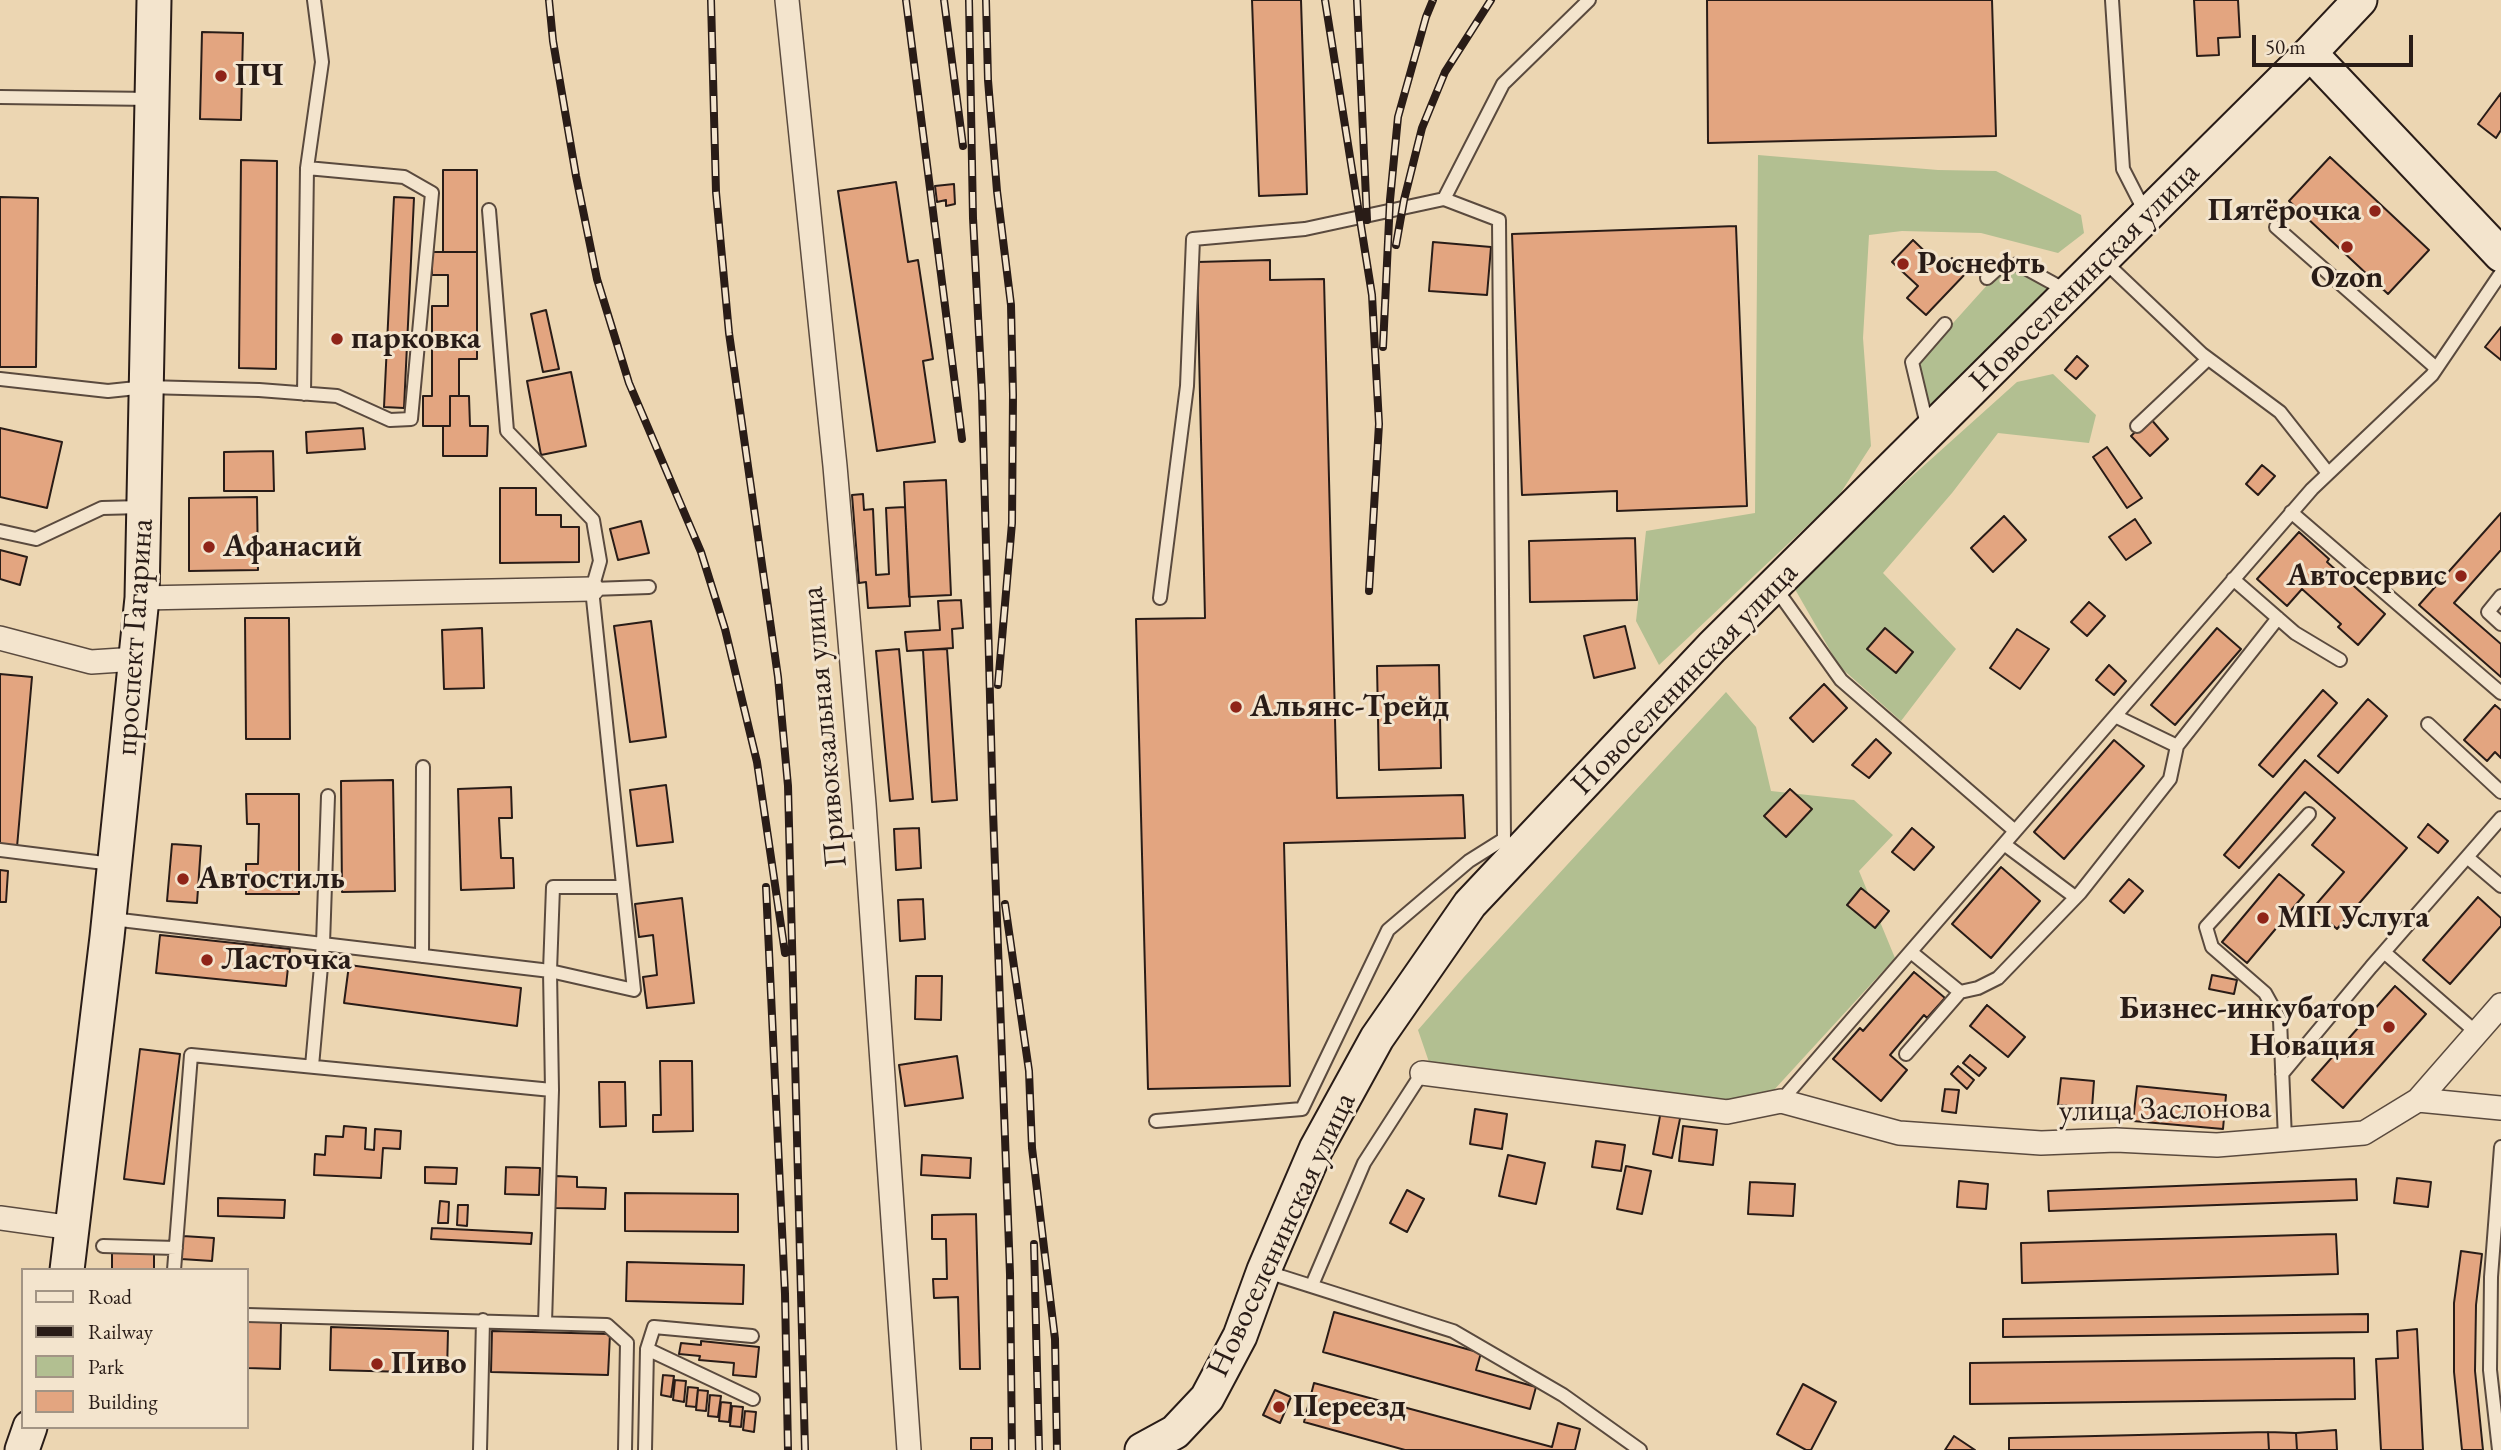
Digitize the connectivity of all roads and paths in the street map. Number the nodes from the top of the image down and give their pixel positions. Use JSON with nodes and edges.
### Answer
{"nodes":[{"id":1,"x":154,"y":0,"type":"edge"},
{"id":2,"x":314,"y":0,"type":"edge"},
{"id":3,"x":787,"y":0,"type":"edge"},
{"id":4,"x":1589,"y":0,"type":"edge"},
{"id":5,"x":2112,"y":0,"type":"edge"},
{"id":6,"x":2360,"y":0,"type":"edge"},
{"id":7,"x":2310,"y":53,"type":"junction"},
{"id":8,"x":0,"y":97,"type":"edge"},
{"id":9,"x":152,"y":99,"type":"junction"},
{"id":10,"x":307,"y":168,"type":"junction"},
{"id":11,"x":1444,"y":199,"type":"junction"},
{"id":12,"x":489,"y":210,"type":"dead end"},
{"id":13,"x":2147,"y":216,"type":"junction"},
{"id":14,"x":2276,"y":227,"type":"dead end"},
{"id":15,"x":2501,"y":256,"type":"edge"},
{"id":16,"x":2102,"y":260,"type":"junction"},
{"id":17,"x":2501,"y":273,"type":"edge"},
{"id":18,"x":1987,"y":278,"type":"dead end"},
{"id":19,"x":2069,"y":292,"type":"junction"},
{"id":20,"x":1945,"y":324,"type":"dead end"},
{"id":21,"x":2208,"y":359,"type":"junction"},
{"id":22,"x":2436,"y":368,"type":"junction"},
{"id":23,"x":0,"y":379,"type":"edge"},
{"id":24,"x":146,"y":387,"type":"junction"},
{"id":25,"x":304,"y":394,"type":"junction"},
{"id":26,"x":2137,"y":426,"type":"dead end"},
{"id":27,"x":1929,"y":432,"type":"junction"},
{"id":28,"x":2328,"y":473,"type":"junction"},
{"id":29,"x":145,"y":507,"type":"junction"},
{"id":30,"x":2291,"y":512,"type":"junction"},
{"id":31,"x":0,"y":531,"type":"edge"},
{"id":32,"x":2233,"y":579,"type":"junction"},
{"id":33,"x":1774,"y":586,"type":"junction"},
{"id":34,"x":649,"y":587,"type":"dead end"},
{"id":35,"x":592,"y":589,"type":"junction"},
{"id":36,"x":2501,"y":596,"type":"edge"},
{"id":37,"x":142,"y":598,"type":"junction"},
{"id":38,"x":1160,"y":598,"type":"dead end"},
{"id":39,"x":2278,"y":618,"type":"junction"},
{"id":40,"x":2501,"y":624,"type":"edge"},
{"id":41,"x":0,"y":638,"type":"edge"},
{"id":42,"x":137,"y":659,"type":"junction"},
{"id":43,"x":2340,"y":660,"type":"dead end"},
{"id":44,"x":2501,"y":693,"type":"edge"},
{"id":45,"x":2115,"y":716,"type":"junction"},
{"id":46,"x":2428,"y":724,"type":"dead end"},
{"id":47,"x":2177,"y":746,"type":"junction"},
{"id":48,"x":423,"y":767,"type":"dead end"},
{"id":49,"x":2501,"y":792,"type":"edge"},
{"id":50,"x":328,"y":796,"type":"dead end"},
{"id":51,"x":2309,"y":814,"type":"dead end"},
{"id":52,"x":2501,"y":818,"type":"edge"},
{"id":53,"x":2015,"y":831,"type":"junction"},
{"id":54,"x":2004,"y":844,"type":"junction"},
{"id":55,"x":0,"y":850,"type":"edge"},
{"id":56,"x":2467,"y":857,"type":"junction"},
{"id":57,"x":116,"y":864,"type":"junction"},
{"id":58,"x":2501,"y":886,"type":"edge"},
{"id":59,"x":623,"y":887,"type":"junction"},
{"id":60,"x":2075,"y":897,"type":"junction"},
{"id":61,"x":109,"y":919,"type":"junction"},
{"id":62,"x":323,"y":944,"type":"junction"},
{"id":63,"x":1911,"y":951,"type":"junction"},
{"id":64,"x":2384,"y":952,"type":"junction"},
{"id":65,"x":422,"y":956,"type":"junction"},
{"id":66,"x":550,"y":971,"type":"junction"},
{"id":67,"x":1960,"y":992,"type":"junction"},
{"id":68,"x":2501,"y":1005,"type":"edge"},
{"id":69,"x":2477,"y":1033,"type":"junction"},
{"id":70,"x":1906,"y":1054,"type":"dead end"},
{"id":71,"x":312,"y":1066,"type":"junction"},
{"id":72,"x":1422,"y":1073,"type":"joint"},
{"id":73,"x":2282,"y":1074,"type":"junction"},
{"id":74,"x":552,"y":1090,"type":"junction"},
{"id":75,"x":2418,"y":1100,"type":"junction"},
{"id":76,"x":1781,"y":1101,"type":"junction"},
{"id":77,"x":2501,"y":1108,"type":"edge"},
{"id":78,"x":1156,"y":1121,"type":"dead end"},
{"id":79,"x":2285,"y":1139,"type":"junction"},
{"id":80,"x":2501,"y":1147,"type":"edge"},
{"id":81,"x":0,"y":1218,"type":"edge"},
{"id":82,"x":73,"y":1228,"type":"junction"},
{"id":83,"x":103,"y":1247,"type":"dead end"},
{"id":84,"x":176,"y":1248,"type":"junction"},
{"id":85,"x":67,"y":1268,"type":"edge"},
{"id":86,"x":174,"y":1268,"type":"edge"},
{"id":87,"x":1264,"y":1270,"type":"junction"},
{"id":88,"x":1312,"y":1285,"type":"junction"},
{"id":89,"x":248,"y":1315,"type":"edge"},
{"id":90,"x":483,"y":1320,"type":"junction"},
{"id":91,"x":545,"y":1322,"type":"junction"},
{"id":92,"x":752,"y":1336,"type":"dead end"},
{"id":93,"x":647,"y":1349,"type":"junction"},
{"id":94,"x":753,"y":1399,"type":"dead end"},
{"id":95,"x":29,"y":1429,"type":"edge"},
{"id":96,"x":22,"y":1450,"type":"edge"},
{"id":97,"x":480,"y":1450,"type":"edge"},
{"id":98,"x":625,"y":1450,"type":"edge"},
{"id":99,"x":645,"y":1450,"type":"edge"},
{"id":100,"x":909,"y":1450,"type":"edge"},
{"id":101,"x":1142,"y":1450,"type":"edge"},
{"id":102,"x":1640,"y":1450,"type":"edge"},
{"id":103,"x":2499,"y":1450,"type":"edge"}],
"edges":[{"from":1,"to":9,"type":"main road","name":"проспект Гагарина"},
{"from":2,"to":10,"type":"lane"},
{"from":3,"to":100,"type":"street","name":"Привокзальная улица"},
{"from":4,"to":11,"type":"lane"},
{"from":5,"to":13,"type":"lane"},
{"from":6,"to":7,"type":"main road","name":"Новоселенинская улица"},
{"from":7,"to":13,"type":"main road","name":"Новоселенинская улица"},
{"from":7,"to":15,"type":"main road"},
{"from":8,"to":9,"type":"lane"},
{"from":9,"to":24,"type":"main road","name":"проспект Гагарина"},
{"from":10,"to":25,"type":"lane"},
{"from":10,"to":25,"type":"lane"},
{"from":11,"to":38,"type":"lane"},
{"from":11,"to":78,"type":"lane"},
{"from":12,"to":35,"type":"lane"},
{"from":13,"to":16,"type":"main road","name":"Новоселенинская улица"},
{"from":14,"to":22,"type":"lane"},
{"from":16,"to":19,"type":"main road","name":"Новоселенинская улица"},
{"from":16,"to":21,"type":"lane"},
{"from":17,"to":22,"type":"lane"},
{"from":18,"to":19,"type":"lane"},
{"from":19,"to":27,"type":"main road","name":"Новоселенинская улица"},
{"from":20,"to":27,"type":"lane"},
{"from":21,"to":26,"type":"lane"},
{"from":21,"to":28,"type":"lane"},
{"from":22,"to":28,"type":"lane"},
{"from":23,"to":24,"type":"lane"},
{"from":24,"to":25,"type":"lane"},
{"from":24,"to":29,"type":"main road","name":"проспект Гагарина"},
{"from":27,"to":33,"type":"main road","name":"Новоселенинская улица"},
{"from":28,"to":30,"type":"lane"},
{"from":29,"to":31,"type":"lane"},
{"from":29,"to":37,"type":"main road","name":"проспект Гагарина"},
{"from":30,"to":32,"type":"lane"},
{"from":30,"to":44,"type":"lane"},
{"from":32,"to":39,"type":"lane"},
{"from":32,"to":45,"type":"lane"},
{"from":33,"to":53,"type":"lane"},
{"from":33,"to":87,"type":"main road","name":"Новоселенинская улица"},
{"from":34,"to":35,"type":"lane"},
{"from":35,"to":37,"type":"street"},
{"from":35,"to":59,"type":"lane"},
{"from":36,"to":40,"type":"lane"},
{"from":37,"to":42,"type":"main road","name":"проспект Гагарина"},
{"from":39,"to":43,"type":"lane"},
{"from":39,"to":47,"type":"lane"},
{"from":41,"to":42,"type":"street"},
{"from":42,"to":57,"type":"main road","name":"проспект Гагарина"},
{"from":45,"to":47,"type":"lane"},
{"from":45,"to":53,"type":"lane"},
{"from":46,"to":49,"type":"lane"},
{"from":47,"to":60,"type":"lane"},
{"from":48,"to":65,"type":"lane"},
{"from":50,"to":62,"type":"lane"},
{"from":51,"to":73,"type":"lane"},
{"from":52,"to":56,"type":"lane"},
{"from":53,"to":54,"type":"lane"},
{"from":54,"to":60,"type":"lane"},
{"from":54,"to":63,"type":"lane"},
{"from":55,"to":57,"type":"lane"},
{"from":56,"to":58,"type":"lane"},
{"from":56,"to":64,"type":"lane"},
{"from":57,"to":61,"type":"main road","name":"проспект Гагарина"},
{"from":59,"to":66,"type":"lane"},
{"from":59,"to":66,"type":"lane"},
{"from":60,"to":67,"type":"lane"},
{"from":61,"to":62,"type":"lane"},
{"from":61,"to":82,"type":"main road","name":"проспект Гагарина"},
{"from":62,"to":65,"type":"lane"},
{"from":62,"to":71,"type":"lane"},
{"from":63,"to":67,"type":"lane"},
{"from":63,"to":76,"type":"lane"},
{"from":64,"to":69,"type":"lane"},
{"from":64,"to":73,"type":"lane"},
{"from":65,"to":66,"type":"lane"},
{"from":66,"to":74,"type":"lane"},
{"from":67,"to":70,"type":"lane"},
{"from":68,"to":69,"type":"street","name":"улица Заслонова"},
{"from":69,"to":75,"type":"street","name":"улица Заслонова"},
{"from":71,"to":74,"type":"lane"},
{"from":71,"to":84,"type":"lane"},
{"from":72,"to":76,"type":"street"},
{"from":72,"to":88,"type":"lane"},
{"from":73,"to":79,"type":"lane"},
{"from":74,"to":91,"type":"lane"},
{"from":75,"to":77,"type":"street"},
{"from":75,"to":79,"type":"street","name":"улица Заслонова"},
{"from":76,"to":79,"type":"street","name":"улица Заслонова"},
{"from":80,"to":103,"type":"lane"},
{"from":81,"to":82,"type":"street"},
{"from":82,"to":85,"type":"main road","name":"проспект Гагарина"},
{"from":83,"to":84,"type":"lane"},
{"from":84,"to":86,"type":"lane"},
{"from":87,"to":88,"type":"lane"},
{"from":87,"to":101,"type":"main road","name":"Новоселенинская улица"},
{"from":88,"to":102,"type":"lane"},
{"from":89,"to":90,"type":"lane"},
{"from":90,"to":91,"type":"lane"},
{"from":90,"to":97,"type":"lane"},
{"from":91,"to":98,"type":"lane"},
{"from":92,"to":93,"type":"lane"},
{"from":93,"to":94,"type":"lane"},
{"from":93,"to":99,"type":"lane"},
{"from":95,"to":96,"type":"main road"}]}
